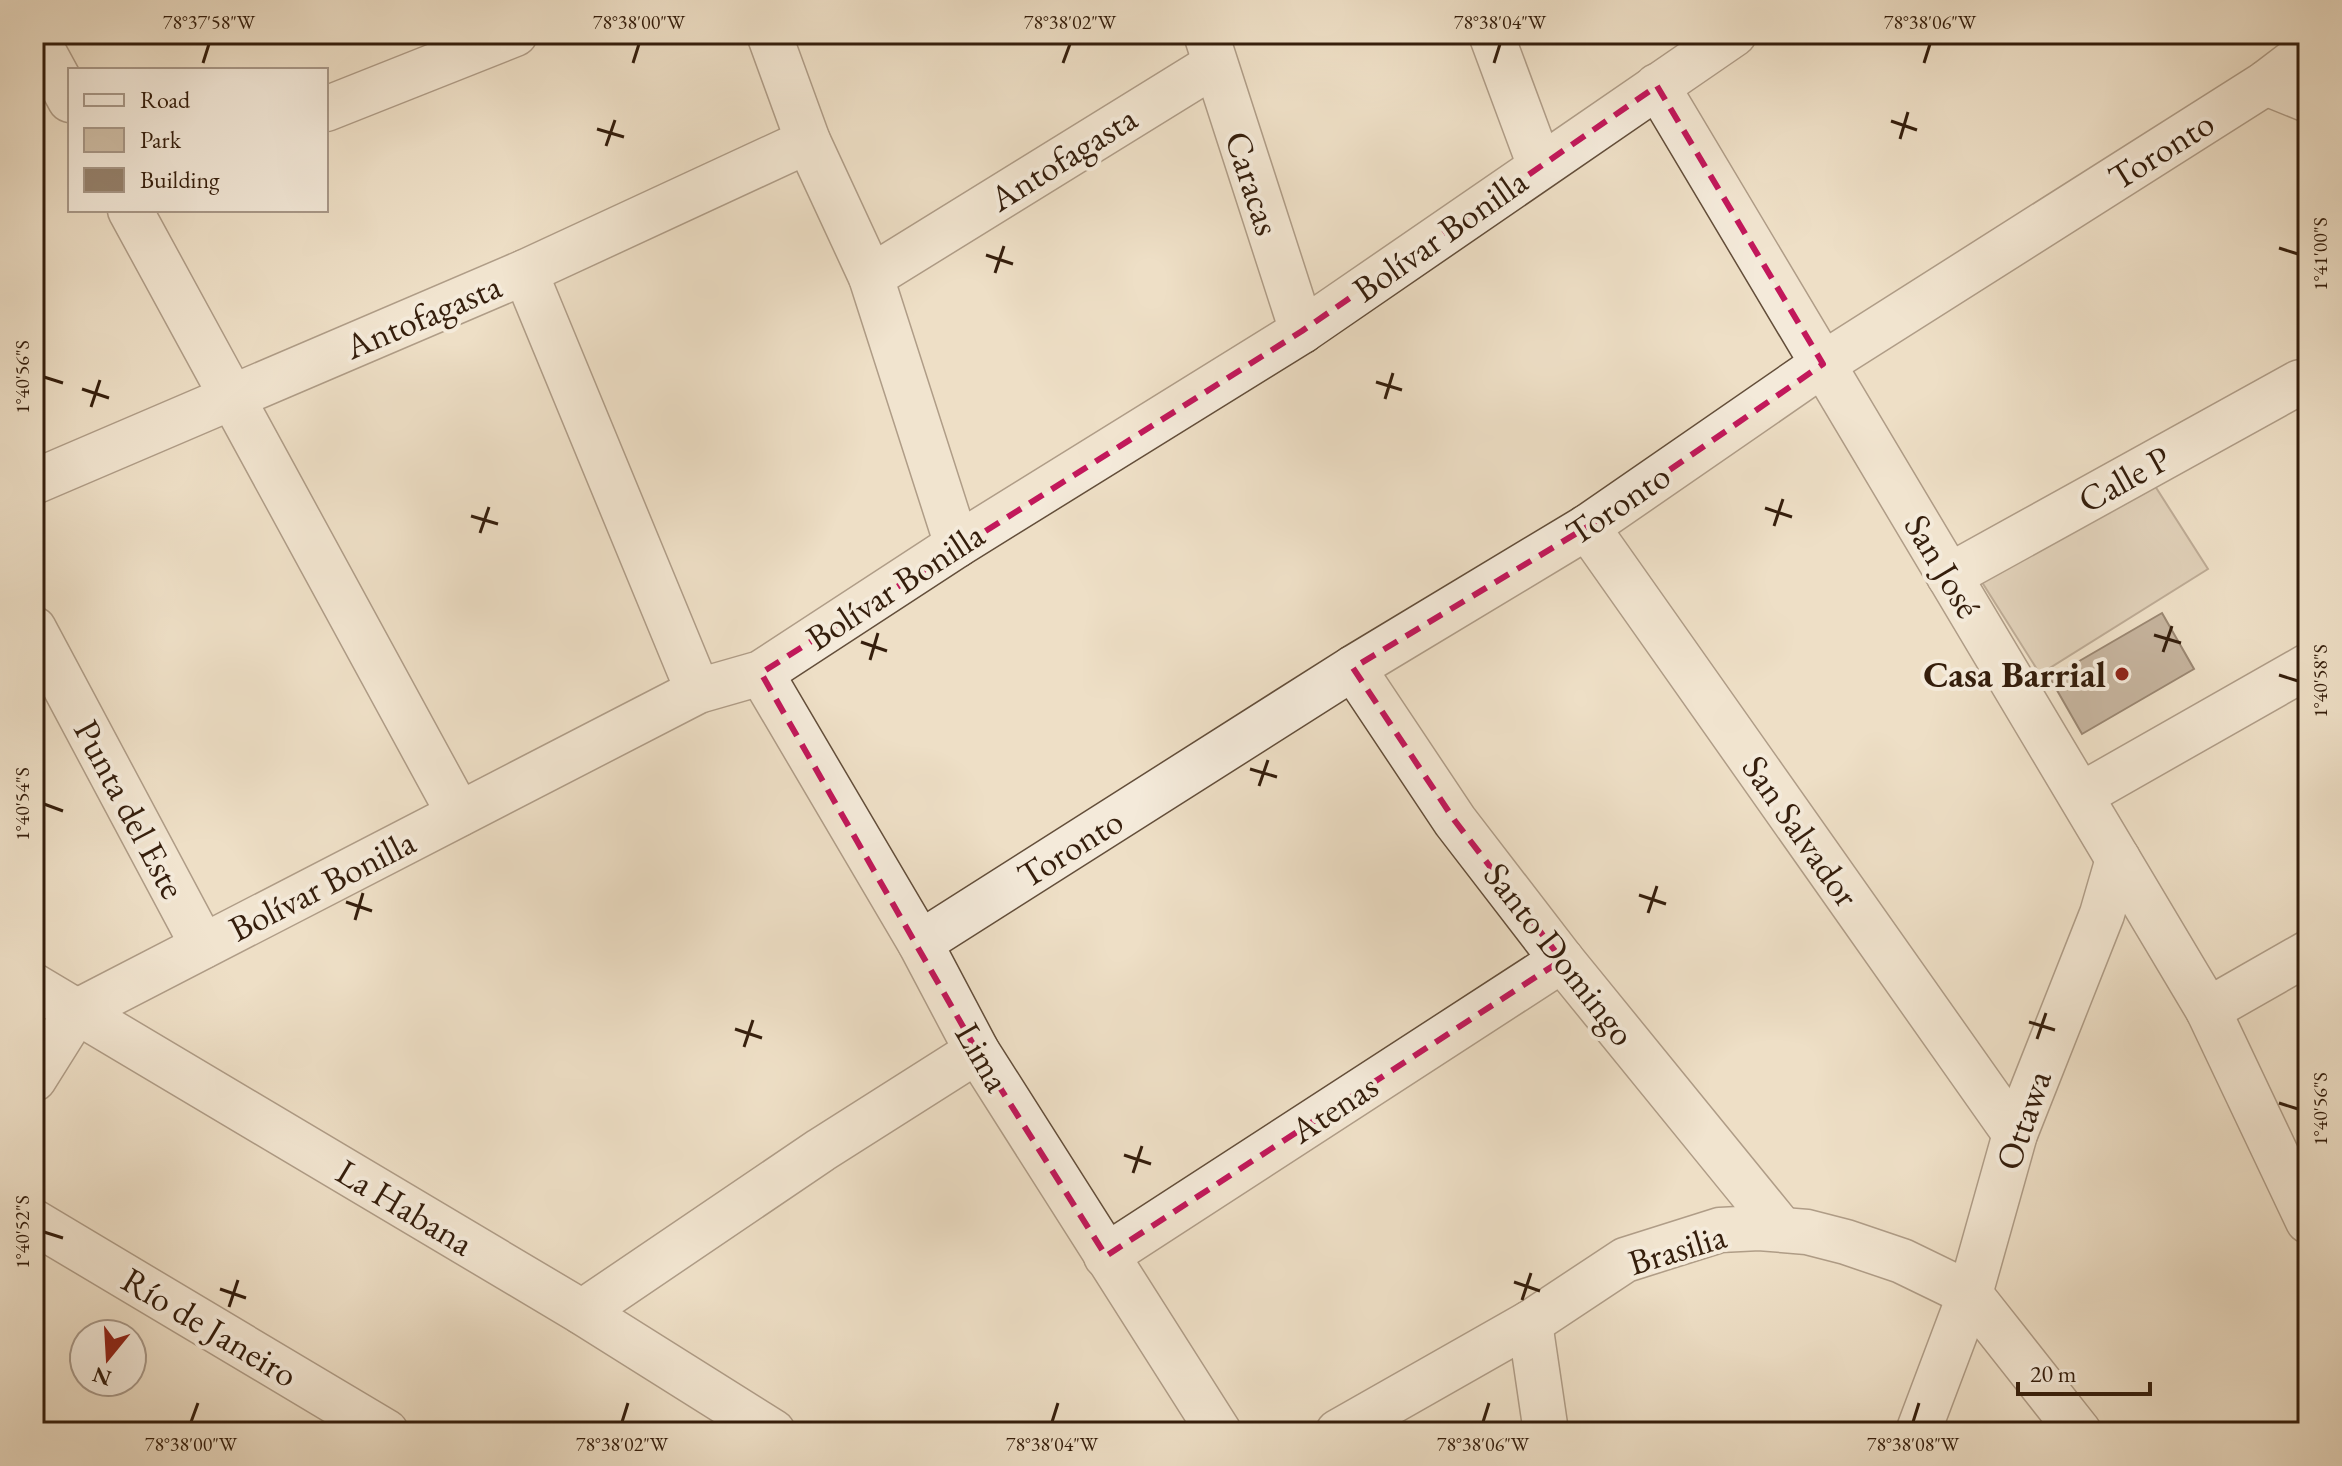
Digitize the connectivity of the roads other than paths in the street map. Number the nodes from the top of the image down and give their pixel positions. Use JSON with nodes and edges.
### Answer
{"nodes":[{"id":1,"x":34,"y":34,"type":"edge"},
{"id":2,"x":515,"y":34,"type":"edge"},
{"id":3,"x":769,"y":34,"type":"edge"},
{"id":4,"x":1491,"y":34,"type":"edge"},
{"id":5,"x":1719,"y":39,"type":"edge"},
{"id":6,"x":1210,"y":50,"type":"edge"},
{"id":7,"x":2308,"y":51,"type":"edge"},
{"id":8,"x":2266,"y":83,"type":"junction"},
{"id":9,"x":1657,"y":86,"type":"junction"},
{"id":10,"x":68,"y":96,"type":"edge"},
{"id":11,"x":2308,"y":100,"type":"edge"},
{"id":12,"x":328,"y":108,"type":"edge"},
{"id":13,"x":808,"y":141,"type":"junction"},
{"id":14,"x":1540,"y":166,"type":"junction"},
{"id":15,"x":131,"y":212,"type":"edge"},
{"id":16,"x":525,"y":272,"type":"junction"},
{"id":17,"x":871,"y":277,"type":"junction"},
{"id":18,"x":1302,"y":331,"type":"junction"},
{"id":19,"x":1823,"y":364,"type":"junction"},
{"id":20,"x":2305,"y":378,"type":"edge"},
{"id":21,"x":233,"y":398,"type":"junction"},
{"id":22,"x":34,"y":482,"type":"edge"},
{"id":23,"x":1587,"y":527,"type":"junction"},
{"id":24,"x":957,"y":545,"type":"junction"},
{"id":25,"x":1949,"y":576,"type":"junction"},
{"id":26,"x":34,"y":629,"type":"edge"},
{"id":27,"x":2308,"y":666,"type":"edge"},
{"id":28,"x":1353,"y":668,"type":"junction"},
{"id":29,"x":761,"y":673,"type":"junction"},
{"id":30,"x":698,"y":691,"type":"junction"},
{"id":31,"x":2081,"y":795,"type":"junction"},
{"id":32,"x":459,"y":814,"type":"junction"},
{"id":33,"x":2118,"y":859,"type":"junction"},
{"id":34,"x":920,"y":943,"type":"junction"},
{"id":35,"x":203,"y":946,"type":"junction"},
{"id":36,"x":2308,"y":953,"type":"edge"},
{"id":37,"x":1562,"y":960,"type":"junction"},
{"id":38,"x":34,"y":986,"type":"edge"},
{"id":39,"x":2208,"y":1010,"type":"junction"},
{"id":40,"x":76,"y":1012,"type":"junction"},
{"id":41,"x":977,"y":1051,"type":"junction"},
{"id":42,"x":34,"y":1079,"type":"edge"},
{"id":43,"x":2015,"y":1134,"type":"junction"},
{"id":44,"x":2304,"y":1204,"type":"edge"},
{"id":45,"x":34,"y":1222,"type":"edge"},
{"id":46,"x":1781,"y":1229,"type":"junction"},
{"id":47,"x":1106,"y":1256,"type":"junction"},
{"id":48,"x":1970,"y":1294,"type":"junction"},
{"id":49,"x":582,"y":1312,"type":"junction"},
{"id":50,"x":1530,"y":1323,"type":"junction"},
{"id":51,"x":386,"y":1432,"type":"edge"},
{"id":52,"x":773,"y":1432,"type":"edge"},
{"id":53,"x":1219,"y":1432,"type":"edge"},
{"id":54,"x":1338,"y":1432,"type":"edge"},
{"id":55,"x":1546,"y":1432,"type":"edge"},
{"id":56,"x":1918,"y":1432,"type":"edge"},
{"id":57,"x":2079,"y":1432,"type":"edge"}],
"edges":[{"from":1,"to":10,"type":"street"},
{"from":2,"to":12,"type":"street"},
{"from":3,"to":13,"type":"street"},
{"from":4,"to":14,"type":"street"},
{"from":5,"to":9,"type":"street","name":"Bolívar Bonilla"},
{"from":6,"to":17,"type":"street","name":"Antofagasta"},
{"from":6,"to":18,"type":"street","name":"Caracas"},
{"from":7,"to":8,"type":"street","name":"Toronto"},
{"from":8,"to":11,"type":"street"},
{"from":8,"to":19,"type":"street","name":"Toronto"},
{"from":9,"to":14,"type":"street","name":"Bolívar Bonilla"},
{"from":9,"to":19,"type":"street","name":"San José"},
{"from":13,"to":16,"type":"street","name":"Antofagasta"},
{"from":13,"to":17,"type":"street"},
{"from":14,"to":18,"type":"street","name":"Bolívar Bonilla"},
{"from":15,"to":21,"type":"street"},
{"from":16,"to":21,"type":"street","name":"Antofagasta"},
{"from":16,"to":30,"type":"street"},
{"from":17,"to":24,"type":"street"},
{"from":18,"to":24,"type":"street","name":"Bolívar Bonilla"},
{"from":19,"to":23,"type":"street","name":"Toronto"},
{"from":19,"to":25,"type":"street","name":"San José"},
{"from":20,"to":25,"type":"street","name":"Calle P"},
{"from":21,"to":22,"type":"street","name":"Antofagasta"},
{"from":21,"to":32,"type":"street"},
{"from":23,"to":28,"type":"street","name":"Toronto"},
{"from":23,"to":43,"type":"street","name":"San Salvador"},
{"from":24,"to":29,"type":"street","name":"Bolívar Bonilla"},
{"from":25,"to":31,"type":"street","name":"San José"},
{"from":26,"to":35,"type":"street","name":"Punta del Este"},
{"from":27,"to":31,"type":"street"},
{"from":28,"to":34,"type":"street","name":"Toronto"},
{"from":28,"to":37,"type":"street","name":"Santo Domingo"},
{"from":29,"to":30,"type":"street","name":"Bolívar Bonilla"},
{"from":29,"to":34,"type":"street","name":"Lima"},
{"from":30,"to":32,"type":"street","name":"Bolívar Bonilla"},
{"from":31,"to":33,"type":"street","name":"San José"},
{"from":32,"to":35,"type":"street","name":"Bolívar Bonilla"},
{"from":33,"to":39,"type":"street","name":"San José"},
{"from":33,"to":43,"type":"street","name":"Ottawa"},
{"from":34,"to":41,"type":"street","name":"Lima"},
{"from":35,"to":40,"type":"street","name":"Bolívar Bonilla"},
{"from":36,"to":39,"type":"street"},
{"from":37,"to":46,"type":"street","name":"Santo Domingo"},
{"from":37,"to":47,"type":"street","name":"Atenas"},
{"from":38,"to":40,"type":"street","name":"La Habana"},
{"from":39,"to":44,"type":"street","name":"San José"},
{"from":40,"to":42,"type":"street"},
{"from":40,"to":49,"type":"street","name":"La Habana"},
{"from":41,"to":47,"type":"street","name":"Lima"},
{"from":41,"to":49,"type":"street"},
{"from":43,"to":48,"type":"street","name":"Ottawa"},
{"from":45,"to":51,"type":"street","name":"Río de Janeiro"},
{"from":46,"to":48,"type":"street","name":"Brasilia"},
{"from":46,"to":50,"type":"street","name":"Brasilia"},
{"from":47,"to":53,"type":"street","name":"Lima"},
{"from":48,"to":56,"type":"street","name":"Ottawa"},
{"from":48,"to":57,"type":"street","name":"Brasilia"},
{"from":49,"to":52,"type":"street","name":"La Habana"},
{"from":50,"to":54,"type":"street","name":"Brasilia"},
{"from":50,"to":55,"type":"street"}]}
